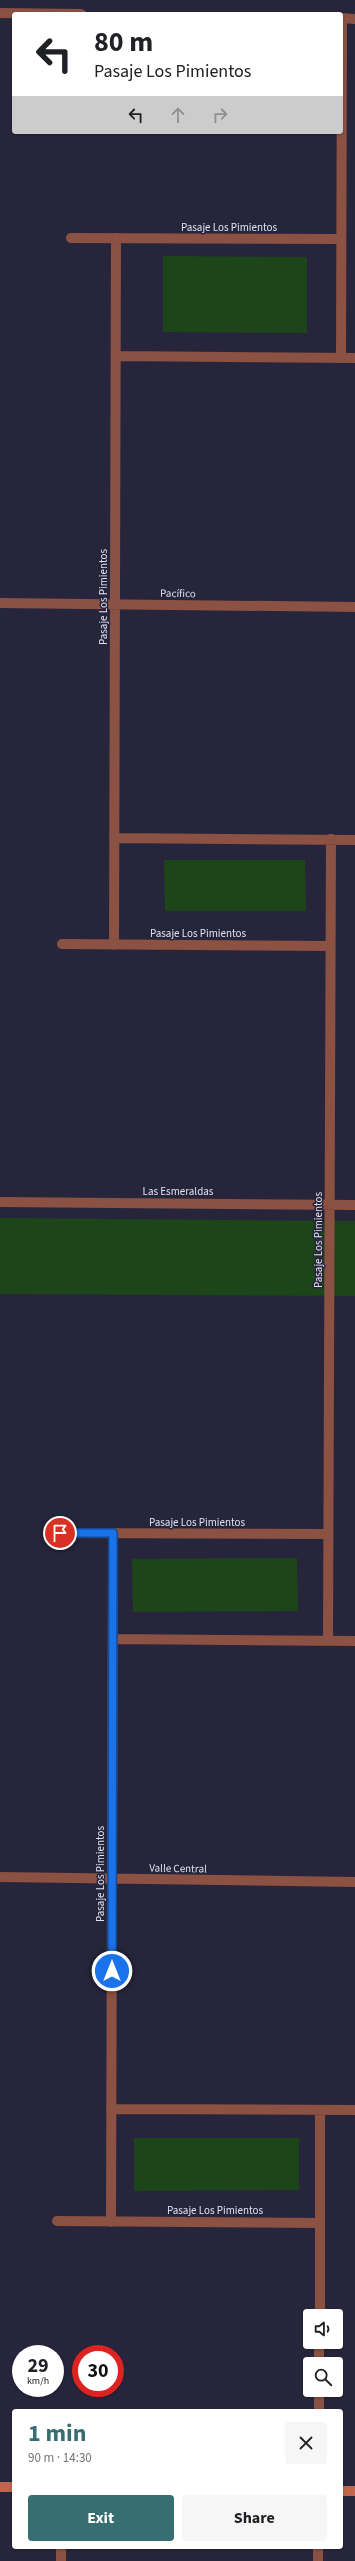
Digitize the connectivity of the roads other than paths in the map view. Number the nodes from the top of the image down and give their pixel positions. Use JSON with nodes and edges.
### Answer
{"nodes":[{"id":1,"x":0,"y":13,"type":"edge"},
{"id":2,"x":12,"y":13,"type":"edge"},
{"id":3,"x":343,"y":18,"type":"edge"},
{"id":4,"x":355,"y":19,"type":"edge"},
{"id":5,"x":341,"y":134,"type":"edge"},
{"id":6,"x":70,"y":238,"type":"dead end"},
{"id":7,"x":116,"y":238,"type":"junction"},
{"id":8,"x":341,"y":239,"type":"junction"},
{"id":9,"x":116,"y":356,"type":"junction"},
{"id":10,"x":341,"y":358,"type":"junction"},
{"id":11,"x":355,"y":358,"type":"edge"},
{"id":12,"x":0,"y":603,"type":"edge"},
{"id":13,"x":116,"y":605,"type":"junction"},
{"id":14,"x":355,"y":607,"type":"edge"},
{"id":15,"x":114,"y":838,"type":"junction"},
{"id":16,"x":331,"y":839,"type":"junction"},
{"id":17,"x":355,"y":840,"type":"edge"},
{"id":18,"x":62,"y":944,"type":"dead end"},
{"id":19,"x":114,"y":945,"type":"junction"},
{"id":20,"x":330,"y":946,"type":"junction"},
{"id":21,"x":0,"y":1202,"type":"edge"},
{"id":22,"x":330,"y":1204,"type":"junction"},
{"id":23,"x":355,"y":1205,"type":"edge"},
{"id":24,"x":60,"y":1533,"type":"dead end"},
{"id":25,"x":113,"y":1533,"type":"junction"},
{"id":26,"x":328,"y":1534,"type":"junction"},
{"id":27,"x":113,"y":1639,"type":"junction"},
{"id":28,"x":328,"y":1640,"type":"junction"},
{"id":29,"x":355,"y":1641,"type":"edge"},
{"id":30,"x":0,"y":1877,"type":"edge"},
{"id":31,"x":112,"y":1879,"type":"junction"},
{"id":32,"x":355,"y":1882,"type":"edge"},
{"id":33,"x":111,"y":2109,"type":"junction"},
{"id":34,"x":320,"y":2110,"type":"junction"},
{"id":35,"x":355,"y":2110,"type":"edge"},
{"id":36,"x":57,"y":2221,"type":"dead end"},
{"id":37,"x":111,"y":2222,"type":"junction"},
{"id":38,"x":320,"y":2223,"type":"junction"},
{"id":39,"x":320,"y":2309,"type":"edge"},
{"id":40,"x":319,"y":2397,"type":"edge"},
{"id":41,"x":319,"y":2409,"type":"edge"},
{"id":42,"x":0,"y":2487,"type":"edge"},
{"id":43,"x":12,"y":2487,"type":"edge"},
{"id":44,"x":343,"y":2491,"type":"edge"},
{"id":45,"x":355,"y":2491,"type":"edge"},
{"id":46,"x":61,"y":2549,"type":"edge"},
{"id":47,"x":318,"y":2549,"type":"edge"},
{"id":48,"x":61,"y":2561,"type":"edge"},
{"id":49,"x":318,"y":2561,"type":"edge"}],
"edges":[{"from":1,"to":2,"type":"street"},
{"from":3,"to":4,"type":"street"},
{"from":5,"to":8,"type":"street"},
{"from":6,"to":7,"type":"street","name":"Pasaje Los Pimientos"},
{"from":7,"to":8,"type":"street","name":"Pasaje Los Pimientos"},
{"from":7,"to":9,"type":"street","name":"Pasaje Los Pimientos"},
{"from":8,"to":10,"type":"street"},
{"from":9,"to":10,"type":"street"},
{"from":9,"to":13,"type":"street","name":"Pasaje Los Pimientos"},
{"from":10,"to":11,"type":"street"},
{"from":12,"to":13,"type":"street","name":"Pacífico"},
{"from":13,"to":14,"type":"street","name":"Pacífico"},
{"from":13,"to":15,"type":"street","name":"Pasaje Los Pimientos"},
{"from":15,"to":16,"type":"street"},
{"from":15,"to":19,"type":"street","name":"Pasaje Los Pimientos"},
{"from":16,"to":17,"type":"street"},
{"from":16,"to":20,"type":"street","name":"Pasaje Los Pimientos"},
{"from":18,"to":19,"type":"street","name":"Pasaje Los Pimientos"},
{"from":19,"to":20,"type":"street","name":"Pasaje Los Pimientos"},
{"from":20,"to":22,"type":"street","name":"Pasaje Los Pimientos"},
{"from":21,"to":22,"type":"street","name":"Las Esmeraldas"},
{"from":22,"to":23,"type":"street","name":"Las Esmeraldas"},
{"from":22,"to":26,"type":"street","name":"Pasaje Los Pimientos"},
{"from":24,"to":25,"type":"street","name":"Pasaje Los Pimientos"},
{"from":25,"to":26,"type":"street","name":"Pasaje Los Pimientos"},
{"from":25,"to":27,"type":"street","name":"Pasaje Los Pimientos"},
{"from":26,"to":28,"type":"street","name":"Pasaje Los Pimientos"},
{"from":27,"to":28,"type":"street"},
{"from":27,"to":31,"type":"street","name":"Pasaje Los Pimientos"},
{"from":28,"to":29,"type":"street"},
{"from":30,"to":31,"type":"street","name":"Valle Central"},
{"from":31,"to":32,"type":"street","name":"Valle Central"},
{"from":31,"to":33,"type":"street","name":"Pasaje Los Pimientos"},
{"from":33,"to":34,"type":"street"},
{"from":33,"to":37,"type":"street","name":"Pasaje Los Pimientos"},
{"from":34,"to":35,"type":"street"},
{"from":34,"to":38,"type":"street"},
{"from":36,"to":37,"type":"street","name":"Pasaje Los Pimientos"},
{"from":37,"to":38,"type":"street","name":"Pasaje Los Pimientos"},
{"from":38,"to":39,"type":"street"},
{"from":40,"to":41,"type":"street"},
{"from":42,"to":43,"type":"street"},
{"from":44,"to":45,"type":"street"},
{"from":46,"to":48,"type":"street"},
{"from":47,"to":49,"type":"street"}]}
